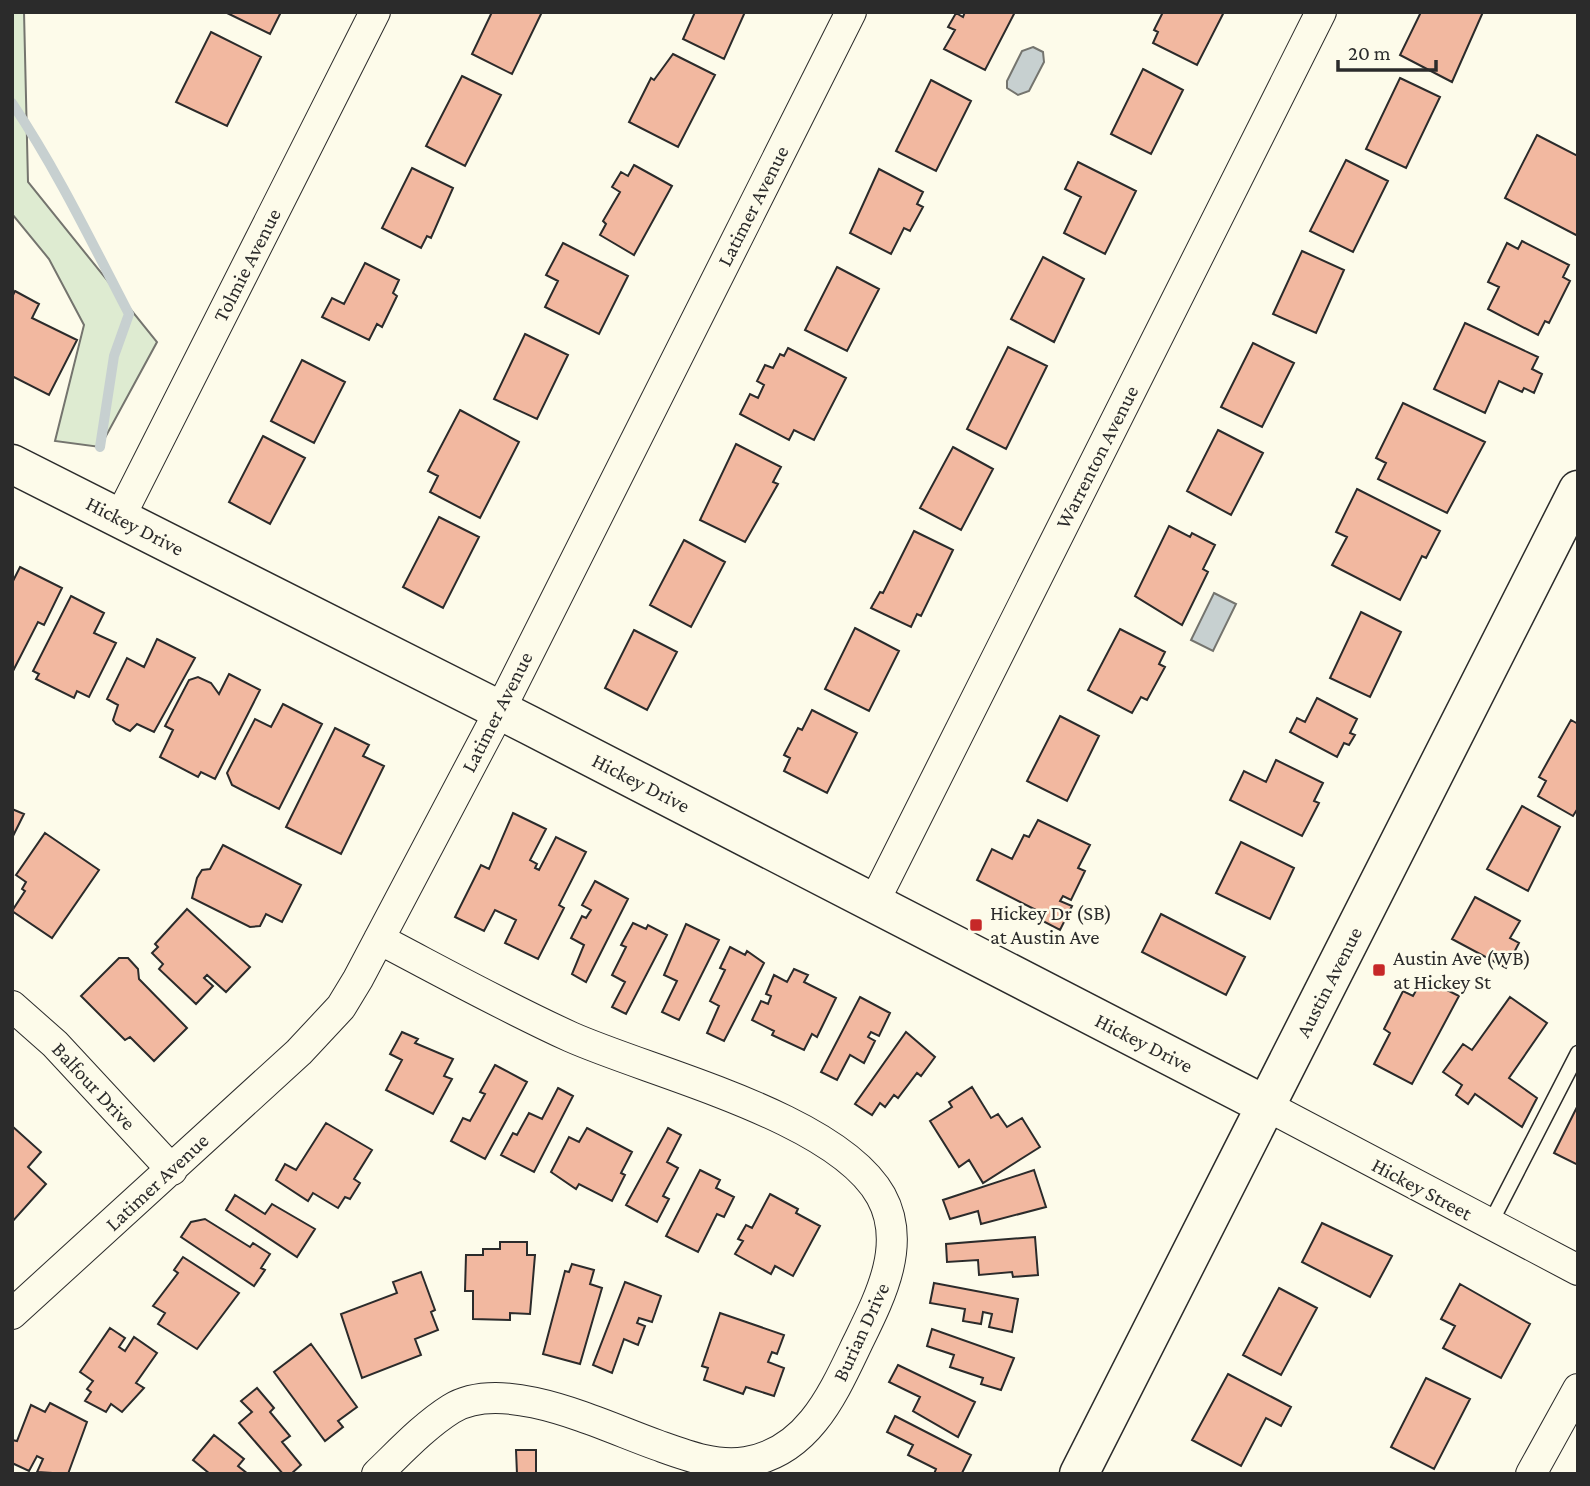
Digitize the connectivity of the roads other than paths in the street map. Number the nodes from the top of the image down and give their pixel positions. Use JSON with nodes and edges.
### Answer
{"nodes":[{"id":1,"x":375,"y":12,"type":"edge"},
{"id":2,"x":851,"y":12,"type":"edge"},
{"id":3,"x":1321,"y":12,"type":"edge"},
{"id":4,"x":12,"y":464,"type":"edge"},
{"id":5,"x":1578,"y":491,"type":"edge"},
{"id":6,"x":119,"y":519,"type":"junction"},
{"id":7,"x":500,"y":710,"type":"junction"},
{"id":8,"x":874,"y":902,"type":"junction"},
{"id":9,"x":379,"y":939,"type":"junction"},
{"id":10,"x":12,"y":1006,"type":"edge"},
{"id":11,"x":1578,"y":1053,"type":"edge"},
{"id":12,"x":1267,"y":1106,"type":"junction"},
{"id":13,"x":172,"y":1170,"type":"junction"},
{"id":14,"x":1489,"y":1226,"type":"junction"},
{"id":15,"x":1578,"y":1270,"type":"edge"},
{"id":16,"x":12,"y":1314,"type":"edge"},
{"id":17,"x":1578,"y":1389,"type":"edge"},
{"id":18,"x":377,"y":1474,"type":"edge"},
{"id":19,"x":1079,"y":1474,"type":"edge"},
{"id":20,"x":1531,"y":1474,"type":"edge"}],
"edges":[{"from":1,"to":6,"type":"street","name":"Tolmie Avenue"},
{"from":2,"to":7,"type":"street","name":"Latimer Avenue"},
{"from":3,"to":8,"type":"street","name":"Warrenton Avenue"},
{"from":4,"to":6,"type":"street","name":"Hickey Drive"},
{"from":5,"to":12,"type":"street","name":"Austin Avenue"},
{"from":6,"to":7,"type":"street","name":"Hickey Drive"},
{"from":7,"to":8,"type":"street","name":"Hickey Drive"},
{"from":7,"to":9,"type":"street","name":"Latimer Avenue"},
{"from":8,"to":12,"type":"street","name":"Hickey Drive"},
{"from":9,"to":13,"type":"street","name":"Latimer Avenue"},
{"from":9,"to":18,"type":"street","name":"Burian Drive"},
{"from":10,"to":13,"type":"street","name":"Balfour Drive"},
{"from":11,"to":14,"type":"lane"},
{"from":12,"to":14,"type":"street","name":"Hickey Street"},
{"from":12,"to":19,"type":"street","name":"Austin Avenue"},
{"from":13,"to":16,"type":"street","name":"Latimer Avenue"},
{"from":14,"to":15,"type":"street","name":"Hickey Street"},
{"from":17,"to":20,"type":"street"}]}
